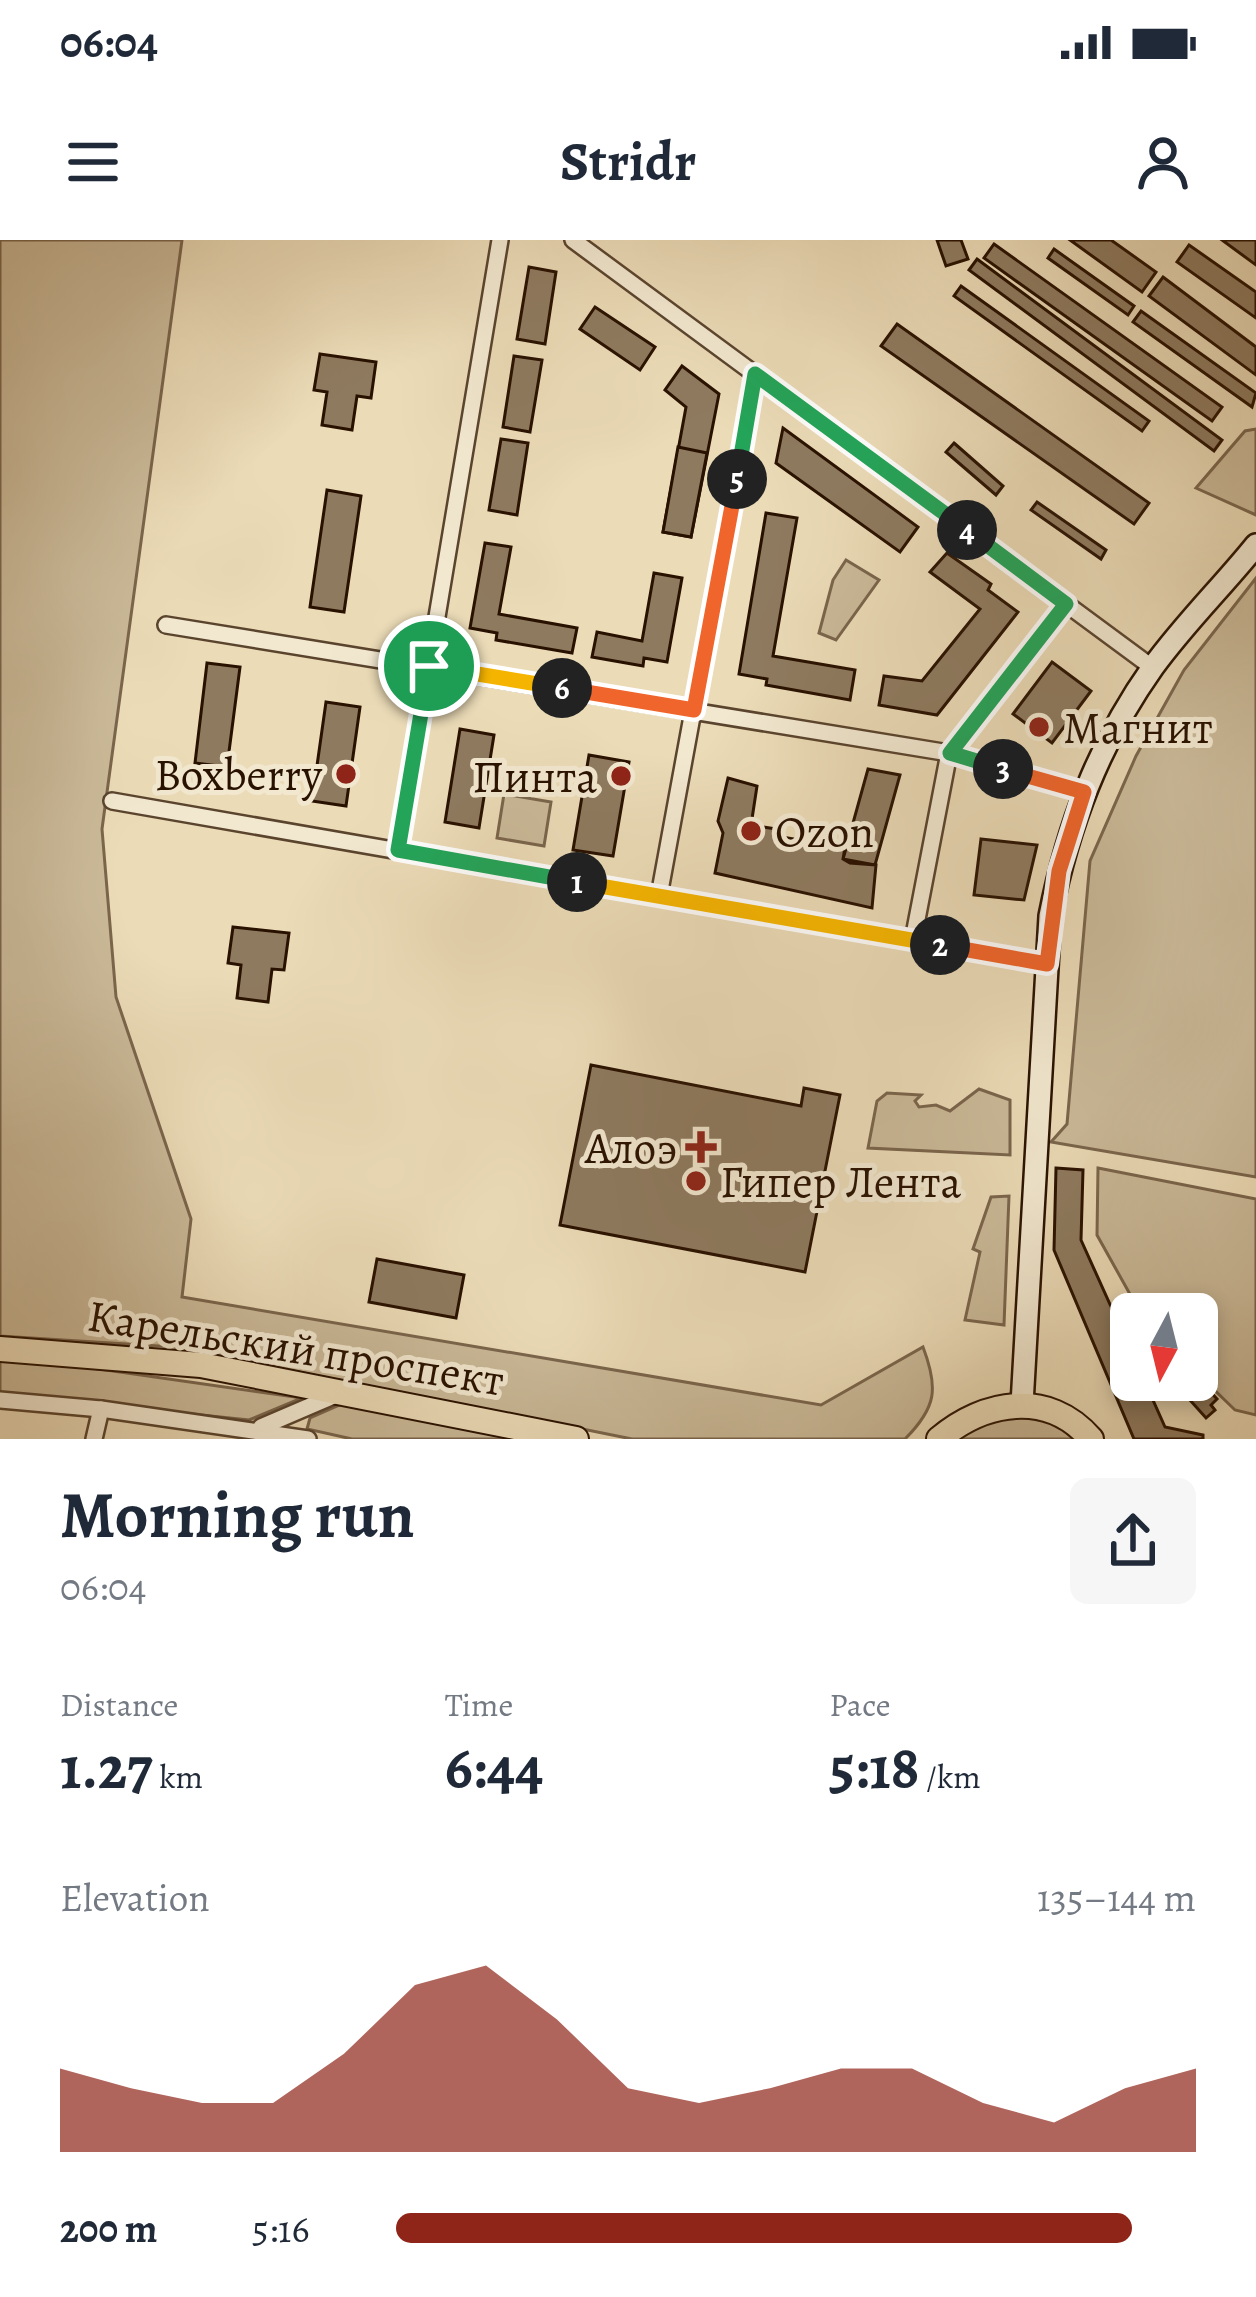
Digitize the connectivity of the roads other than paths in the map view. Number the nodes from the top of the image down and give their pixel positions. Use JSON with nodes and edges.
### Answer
{"nodes":[{"id":1,"x":500,"y":240,"type":"edge"},
{"id":2,"x":573,"y":240,"type":"edge"},
{"id":3,"x":755,"y":374,"type":"junction"},
{"id":4,"x":1256,"y":545,"type":"edge"},
{"id":5,"x":1066,"y":604,"type":"junction"},
{"id":6,"x":166,"y":625,"type":"dead end"},
{"id":7,"x":429,"y":666,"type":"junction"},
{"id":8,"x":1153,"y":668,"type":"junction"},
{"id":9,"x":694,"y":710,"type":"junction"},
{"id":10,"x":950,"y":753,"type":"junction"},
{"id":11,"x":1084,"y":792,"type":"junction"},
{"id":12,"x":112,"y":801,"type":"dead end"},
{"id":13,"x":398,"y":850,"type":"junction"},
{"id":14,"x":659,"y":896,"type":"junction"},
{"id":15,"x":914,"y":940,"type":"junction"},
{"id":16,"x":1047,"y":964,"type":"junction"},
{"id":17,"x":0,"y":1349,"type":"edge"},
{"id":18,"x":344,"y":1390,"type":"junction"},
{"id":19,"x":0,"y":1400,"type":"edge"},
{"id":20,"x":1022,"y":1404,"type":"junction"},
{"id":21,"x":101,"y":1408,"type":"junction"},
{"id":22,"x":258,"y":1429,"type":"junction"},
{"id":23,"x":94,"y":1439,"type":"edge"},
{"id":24,"x":308,"y":1439,"type":"edge"},
{"id":25,"x":576,"y":1439,"type":"edge"},
{"id":26,"x":939,"y":1439,"type":"edge"},
{"id":27,"x":1091,"y":1439,"type":"edge"}],
"edges":[{"from":1,"to":7,"type":"street"},
{"from":2,"to":3,"type":"street"},
{"from":3,"to":5,"type":"street"},
{"from":3,"to":9,"type":"street"},
{"from":4,"to":8,"type":"street"},
{"from":5,"to":8,"type":"street"},
{"from":5,"to":10,"type":"street"},
{"from":6,"to":7,"type":"street"},
{"from":7,"to":9,"type":"street"},
{"from":7,"to":13,"type":"street"},
{"from":8,"to":11,"type":"street"},
{"from":9,"to":10,"type":"street"},
{"from":9,"to":14,"type":"street"},
{"from":10,"to":11,"type":"street"},
{"from":10,"to":15,"type":"street"},
{"from":11,"to":16,"type":"street"},
{"from":12,"to":13,"type":"street"},
{"from":13,"to":14,"type":"street"},
{"from":14,"to":15,"type":"street"},
{"from":15,"to":16,"type":"street"},
{"from":16,"to":20,"type":"street"},
{"from":17,"to":18,"type":"main road","name":"Карельский проспект"},
{"from":18,"to":22,"type":"street"},
{"from":18,"to":25,"type":"main road","name":"Карельский проспект"},
{"from":19,"to":21,"type":"street"},
{"from":20,"to":26,"type":"main road"},
{"from":20,"to":27,"type":"main road"},
{"from":21,"to":22,"type":"street"},
{"from":21,"to":23,"type":"street"},
{"from":22,"to":24,"type":"street"}]}
